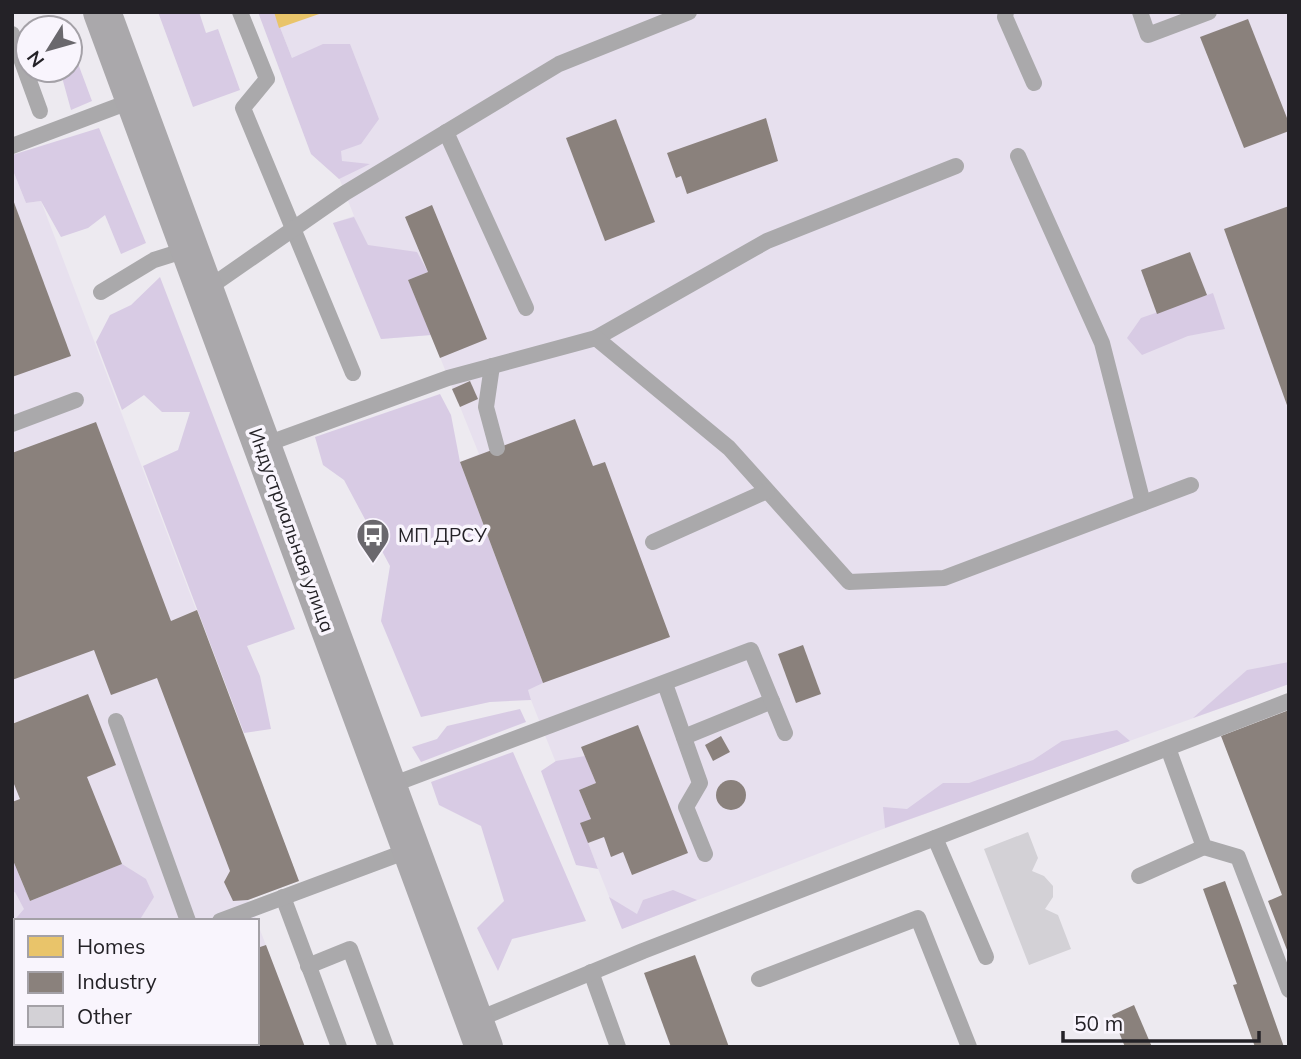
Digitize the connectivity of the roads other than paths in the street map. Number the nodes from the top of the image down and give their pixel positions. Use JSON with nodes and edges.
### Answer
{"nodes":[{"id":1,"x":102,"y":12,"type":"edge"},
{"id":2,"x":240,"y":12,"type":"edge"},
{"id":3,"x":689,"y":12,"type":"edge"},
{"id":4,"x":1006,"y":12,"type":"edge"},
{"id":5,"x":1140,"y":12,"type":"edge"},
{"id":6,"x":1209,"y":12,"type":"edge"},
{"id":7,"x":12,"y":34,"type":"edge"},
{"id":8,"x":1034,"y":83,"type":"dead end"},
{"id":9,"x":134,"y":100,"type":"junction"},
{"id":10,"x":40,"y":111,"type":"dead end"},
{"id":11,"x":446,"y":132,"type":"junction"},
{"id":12,"x":12,"y":146,"type":"edge"},
{"id":13,"x":1018,"y":156,"type":"dead end"},
{"id":14,"x":956,"y":166,"type":"dead end"},
{"id":15,"x":293,"y":230,"type":"junction"},
{"id":16,"x":189,"y":249,"type":"junction"},
{"id":17,"x":204,"y":291,"type":"junction"},
{"id":18,"x":101,"y":292,"type":"dead end"},
{"id":19,"x":526,"y":308,"type":"dead end"},
{"id":20,"x":596,"y":338,"type":"junction"},
{"id":21,"x":492,"y":366,"type":"junction"},
{"id":22,"x":354,"y":373,"type":"dead end"},
{"id":23,"x":76,"y":400,"type":"dead end"},
{"id":24,"x":12,"y":424,"type":"edge"},
{"id":25,"x":261,"y":446,"type":"junction"},
{"id":26,"x":498,"y":448,"type":"dead end"},
{"id":27,"x":1191,"y":485,"type":"dead end"},
{"id":28,"x":767,"y":491,"type":"junction"},
{"id":29,"x":1143,"y":503,"type":"junction"},
{"id":30,"x":653,"y":542,"type":"dead end"},
{"id":31,"x":664,"y":684,"type":"junction"},
{"id":32,"x":772,"y":701,"type":"junction"},
{"id":33,"x":1289,"y":701,"type":"edge"},
{"id":34,"x":116,"y":721,"type":"dead end"},
{"id":35,"x":785,"y":733,"type":"dead end"},
{"id":36,"x":684,"y":737,"type":"junction"},
{"id":37,"x":1168,"y":748,"type":"junction"},
{"id":38,"x":386,"y":787,"type":"junction"},
{"id":39,"x":935,"y":838,"type":"junction"},
{"id":40,"x":1204,"y":847,"type":"junction"},
{"id":41,"x":410,"y":850,"type":"junction"},
{"id":42,"x":705,"y":854,"type":"dead end"},
{"id":43,"x":1139,"y":876,"type":"dead end"},
{"id":44,"x":283,"y":897,"type":"junction"},
{"id":45,"x":187,"y":919,"type":"edge"},
{"id":46,"x":225,"y":919,"type":"edge"},
{"id":47,"x":986,"y":957,"type":"dead end"},
{"id":48,"x":309,"y":965,"type":"junction"},
{"id":49,"x":591,"y":972,"type":"junction"},
{"id":50,"x":759,"y":979,"type":"dead end"},
{"id":51,"x":1289,"y":990,"type":"edge"},
{"id":52,"x":479,"y":1034,"type":"edge"},
{"id":53,"x":339,"y":1047,"type":"edge"},
{"id":54,"x":386,"y":1047,"type":"edge"},
{"id":55,"x":618,"y":1047,"type":"edge"},
{"id":56,"x":968,"y":1047,"type":"edge"}],
"edges":[{"from":1,"to":9,"type":"main road","name":"Индустриальная улица"},
{"from":2,"to":15,"type":"lane"},
{"from":3,"to":11,"type":"lane"},
{"from":4,"to":8,"type":"lane"},
{"from":5,"to":6,"type":"lane"},
{"from":7,"to":10,"type":"lane"},
{"from":9,"to":12,"type":"lane"},
{"from":9,"to":16,"type":"main road","name":"Индустриальная улица"},
{"from":11,"to":15,"type":"lane"},
{"from":11,"to":19,"type":"lane"},
{"from":13,"to":29,"type":"lane"},
{"from":14,"to":20,"type":"lane"},
{"from":15,"to":17,"type":"lane"},
{"from":15,"to":22,"type":"lane"},
{"from":16,"to":17,"type":"main road","name":"Индустриальная улица"},
{"from":16,"to":18,"type":"lane"},
{"from":17,"to":25,"type":"main road","name":"Индустриальная улица"},
{"from":20,"to":21,"type":"lane"},
{"from":20,"to":28,"type":"lane"},
{"from":21,"to":25,"type":"lane"},
{"from":21,"to":26,"type":"lane"},
{"from":23,"to":24,"type":"lane"},
{"from":25,"to":38,"type":"main road","name":"Индустриальная улица"},
{"from":27,"to":29,"type":"lane"},
{"from":28,"to":29,"type":"lane"},
{"from":28,"to":30,"type":"lane"},
{"from":31,"to":32,"type":"lane"},
{"from":31,"to":36,"type":"lane"},
{"from":31,"to":38,"type":"lane"},
{"from":32,"to":35,"type":"lane"},
{"from":32,"to":36,"type":"lane"},
{"from":33,"to":37,"type":"lane"},
{"from":34,"to":45,"type":"lane"},
{"from":36,"to":42,"type":"lane"},
{"from":37,"to":39,"type":"lane"},
{"from":37,"to":40,"type":"lane"},
{"from":38,"to":41,"type":"main road","name":"Индустриальная улица"},
{"from":39,"to":47,"type":"lane"},
{"from":39,"to":49,"type":"lane"},
{"from":40,"to":43,"type":"lane"},
{"from":40,"to":51,"type":"lane"},
{"from":41,"to":44,"type":"lane"},
{"from":41,"to":52,"type":"main road","name":"Индустриальная улица"},
{"from":44,"to":46,"type":"lane"},
{"from":44,"to":48,"type":"lane"},
{"from":48,"to":53,"type":"lane"},
{"from":48,"to":54,"type":"lane"},
{"from":49,"to":52,"type":"lane"},
{"from":49,"to":55,"type":"lane"},
{"from":50,"to":56,"type":"lane"}]}
